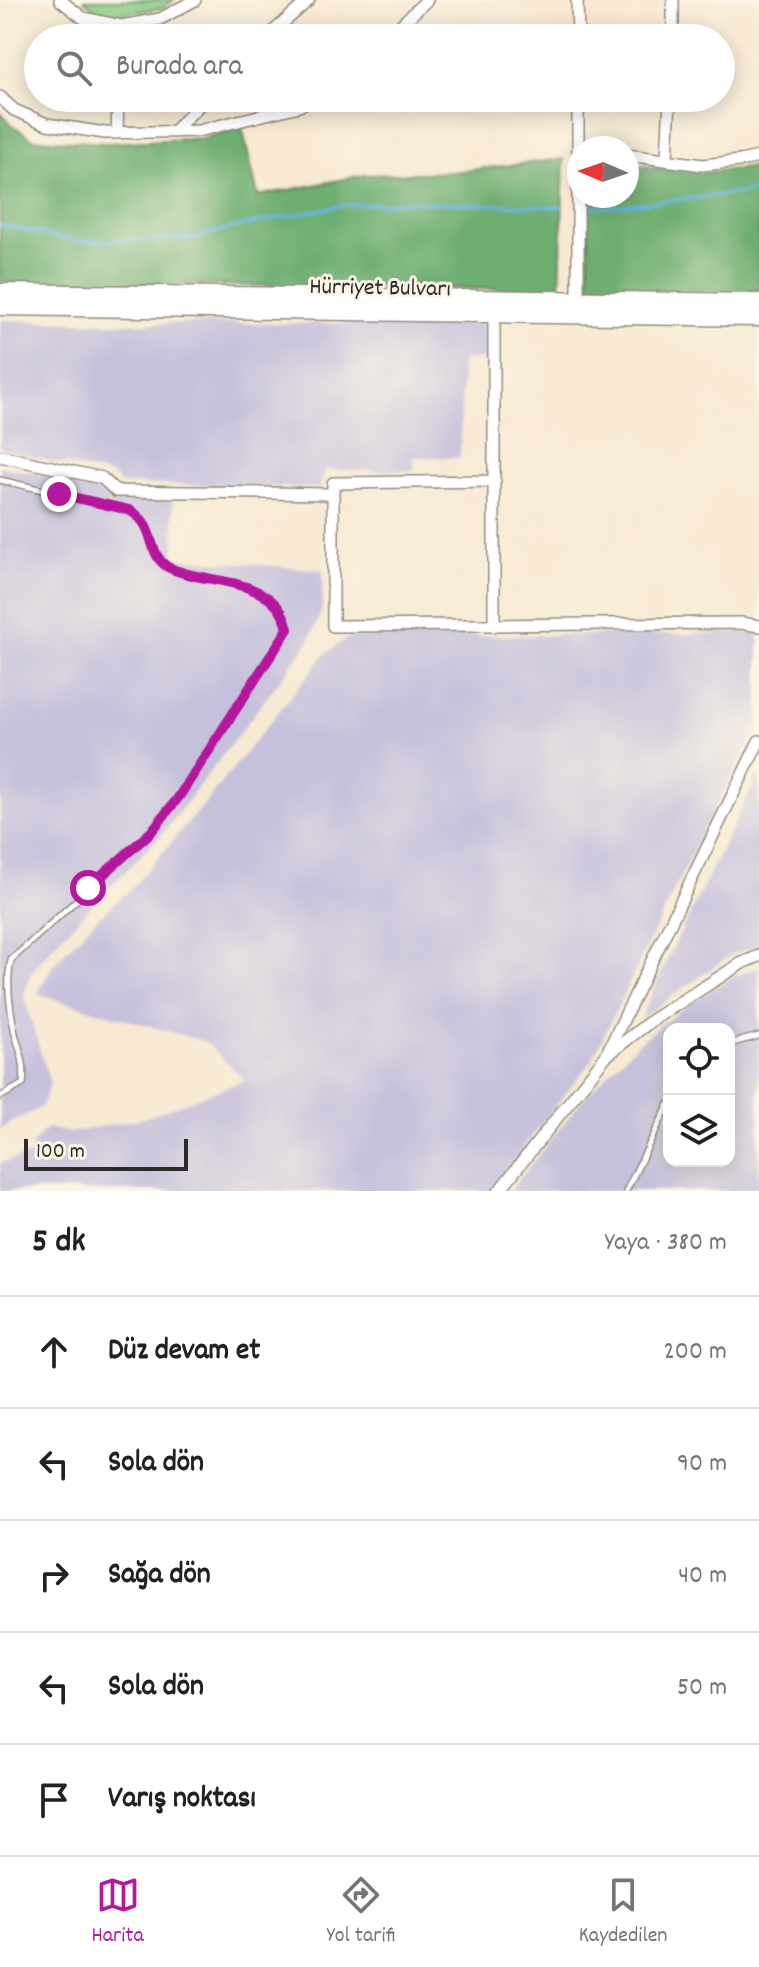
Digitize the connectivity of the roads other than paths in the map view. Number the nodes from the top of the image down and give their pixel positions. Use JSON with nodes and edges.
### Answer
{"nodes":[{"id":1,"x":60,"y":0,"type":"edge"},
{"id":2,"x":195,"y":0,"type":"edge"},
{"id":3,"x":309,"y":0,"type":"edge"},
{"id":4,"x":427,"y":0,"type":"edge"},
{"id":5,"x":577,"y":0,"type":"edge"},
{"id":6,"x":673,"y":0,"type":"edge"},
{"id":7,"x":99,"y":24,"type":"edge"},
{"id":8,"x":145,"y":24,"type":"edge"},
{"id":9,"x":282,"y":24,"type":"edge"},
{"id":10,"x":402,"y":24,"type":"edge"},
{"id":11,"x":578,"y":24,"type":"edge"},
{"id":12,"x":673,"y":24,"type":"edge"},
{"id":13,"x":0,"y":97,"type":"edge"},
{"id":14,"x":118,"y":112,"type":"edge"},
{"id":15,"x":192,"y":112,"type":"edge"},
{"id":16,"x":276,"y":112,"type":"edge"},
{"id":17,"x":578,"y":112,"type":"edge"},
{"id":18,"x":669,"y":112,"type":"edge"},
{"id":19,"x":173,"y":132,"type":"junction"},
{"id":20,"x":117,"y":133,"type":"junction"},
{"id":21,"x":579,"y":136,"type":"edge"},
{"id":22,"x":639,"y":156,"type":"edge"},
{"id":23,"x":759,"y":157,"type":"edge"},
{"id":24,"x":667,"y":159,"type":"junction"},
{"id":25,"x":579,"y":208,"type":"edge"},
{"id":26,"x":0,"y":292,"type":"edge"},
{"id":27,"x":578,"y":299,"type":"junction"},
{"id":28,"x":759,"y":302,"type":"edge"},
{"id":29,"x":493,"y":306,"type":"junction"},
{"id":30,"x":0,"y":307,"type":"edge"},
{"id":31,"x":759,"y":318,"type":"edge"},
{"id":32,"x":0,"y":456,"type":"edge"},
{"id":33,"x":0,"y":480,"type":"edge"},
{"id":34,"x":495,"y":481,"type":"junction"},
{"id":35,"x":333,"y":494,"type":"junction"},
{"id":36,"x":494,"y":626,"type":"junction"},
{"id":37,"x":759,"y":626,"type":"edge"},
{"id":38,"x":759,"y":741,"type":"edge"},
{"id":39,"x":759,"y":956,"type":"edge"},
{"id":40,"x":0,"y":961,"type":"edge"},
{"id":41,"x":10,"y":965,"type":"junction"},
{"id":42,"x":759,"y":1036,"type":"edge"},
{"id":43,"x":735,"y":1042,"type":"edge"},
{"id":44,"x":605,"y":1057,"type":"junction"},
{"id":45,"x":0,"y":1097,"type":"edge"},
{"id":46,"x":663,"y":1116,"type":"edge"},
{"id":47,"x":499,"y":1191,"type":"edge"},
{"id":48,"x":626,"y":1191,"type":"edge"}],
"edges":[{"from":1,"to":7,"type":"street"},
{"from":2,"to":8,"type":"street"},
{"from":3,"to":9,"type":"street"},
{"from":4,"to":10,"type":"street"},
{"from":5,"to":11,"type":"street"},
{"from":6,"to":12,"type":"street"},
{"from":13,"to":20,"type":"street"},
{"from":14,"to":20,"type":"street"},
{"from":15,"to":19,"type":"street"},
{"from":16,"to":19,"type":"street"},
{"from":17,"to":21,"type":"street"},
{"from":18,"to":24,"type":"street"},
{"from":19,"to":20,"type":"street"},
{"from":22,"to":24,"type":"street"},
{"from":23,"to":24,"type":"street"},
{"from":25,"to":27,"type":"street"},
{"from":26,"to":29,"type":"main road","name":"Hürriyet Bulvarı"},
{"from":27,"to":28,"type":"main road","name":"Hürriyet Bulvarı"},
{"from":27,"to":29,"type":"main road","name":"Hürriyet Bulvarı"},
{"from":29,"to":30,"type":"main road","name":"Hürriyet Bulvarı"},
{"from":29,"to":31,"type":"main road","name":"Hürriyet Bulvarı"},
{"from":29,"to":34,"type":"street"},
{"from":32,"to":35,"type":"street"},
{"from":33,"to":41,"type":"lane"},
{"from":34,"to":35,"type":"street"},
{"from":34,"to":36,"type":"street"},
{"from":35,"to":36,"type":"street"},
{"from":36,"to":37,"type":"street"},
{"from":38,"to":44,"type":"street"},
{"from":39,"to":44,"type":"street"},
{"from":40,"to":41,"type":"lane"},
{"from":41,"to":45,"type":"lane"},
{"from":42,"to":43,"type":"lane"},
{"from":44,"to":47,"type":"street"},
{"from":46,"to":48,"type":"lane"}]}
